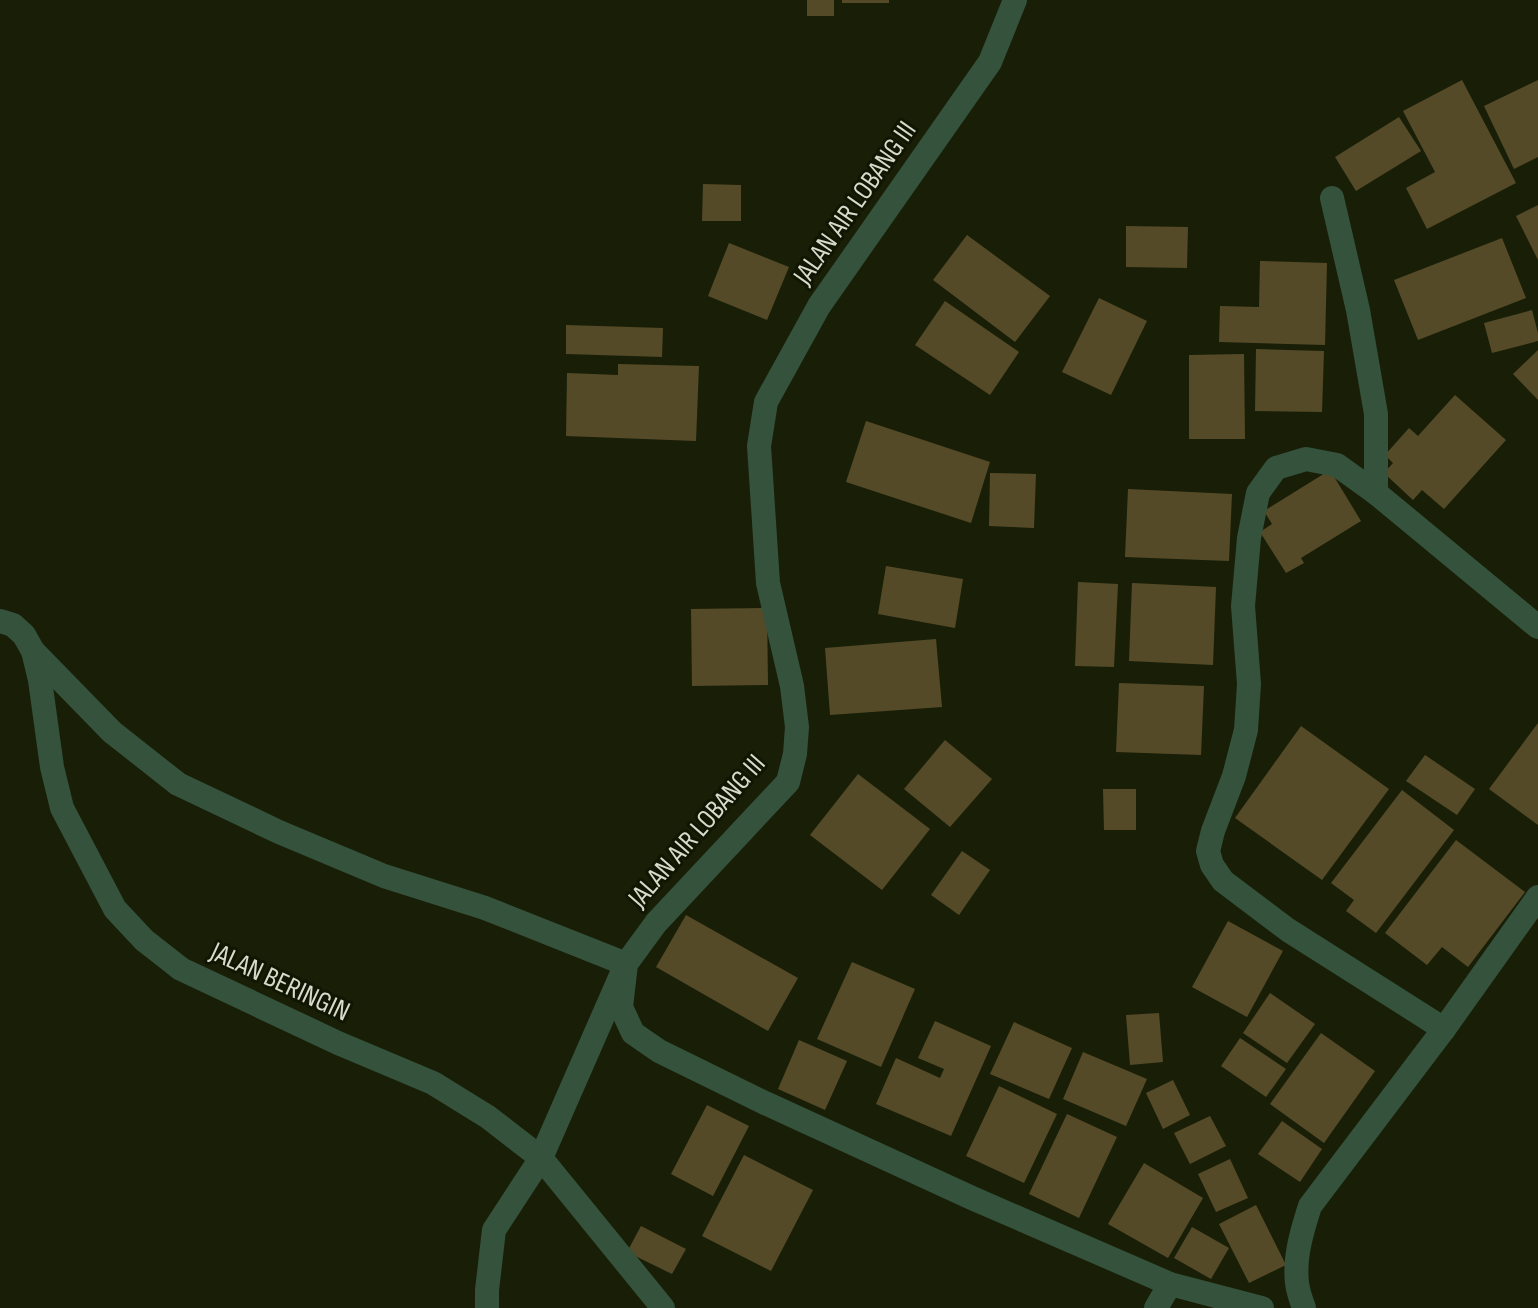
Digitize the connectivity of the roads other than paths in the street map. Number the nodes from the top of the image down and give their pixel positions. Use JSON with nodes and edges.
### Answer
{"nodes":[{"id":1,"x":1015,"y":0,"type":"edge"},
{"id":2,"x":1332,"y":198,"type":"dead end"},
{"id":3,"x":1376,"y":493,"type":"junction"},
{"id":4,"x":0,"y":621,"type":"edge"},
{"id":5,"x":1538,"y":627,"type":"edge"},
{"id":6,"x":33,"y":651,"type":"junction"},
{"id":7,"x":1538,"y":897,"type":"edge"},
{"id":8,"x":626,"y":964,"type":"junction"},
{"id":9,"x":1444,"y":1029,"type":"junction"},
{"id":10,"x":541,"y":1158,"type":"junction"},
{"id":11,"x":1170,"y":1284,"type":"junction"},
{"id":12,"x":487,"y":1308,"type":"edge"},
{"id":13,"x":663,"y":1308,"type":"edge"},
{"id":14,"x":1156,"y":1308,"type":"edge"},
{"id":15,"x":1262,"y":1308,"type":"edge"},
{"id":16,"x":1304,"y":1308,"type":"edge"}],
"edges":[{"from":1,"to":8,"type":"street","name":"JALAN AIR LOBANG III"},
{"from":2,"to":3,"type":"street"},
{"from":3,"to":5,"type":"street"},
{"from":3,"to":9,"type":"street"},
{"from":4,"to":6,"type":"street"},
{"from":6,"to":8,"type":"street"},
{"from":6,"to":10,"type":"street","name":"JALAN BERINGIN"},
{"from":7,"to":9,"type":"street"},
{"from":8,"to":10,"type":"street"},
{"from":8,"to":11,"type":"street","name":"JALAN AIR LOBANG III"},
{"from":9,"to":16,"type":"street"},
{"from":10,"to":12,"type":"street"},
{"from":10,"to":13,"type":"street","name":"JALAN BERINGIN"},
{"from":11,"to":14,"type":"street"},
{"from":11,"to":15,"type":"street","name":"JALAN AIR LOBANG III"}]}
